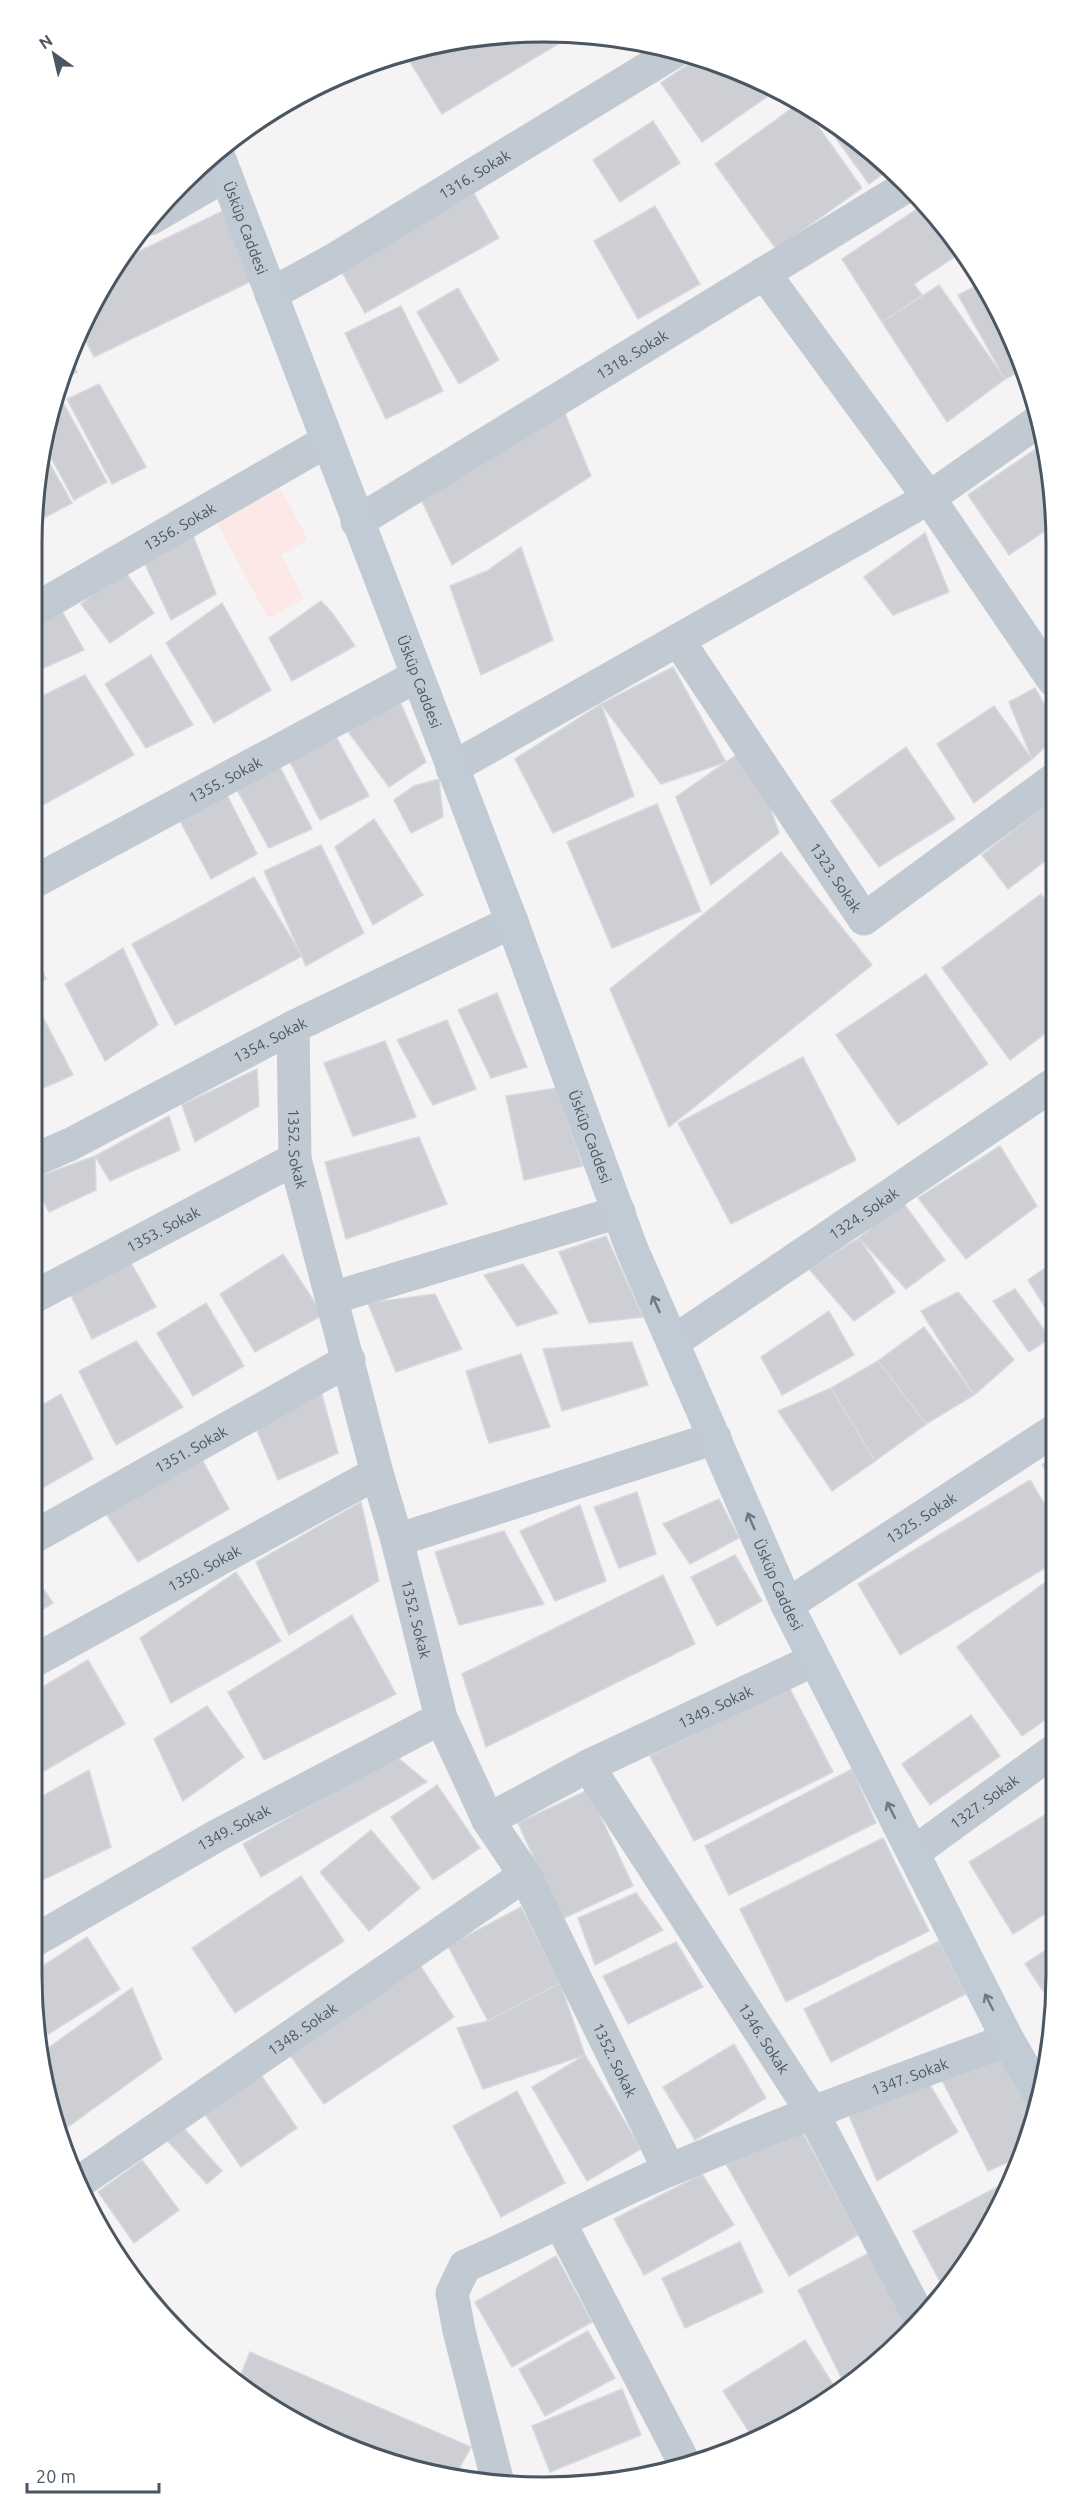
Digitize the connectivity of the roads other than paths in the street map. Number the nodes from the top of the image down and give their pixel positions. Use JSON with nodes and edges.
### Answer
{"nodes":[{"id":1,"x":666,"y":57,"type":"edge"},
{"id":2,"x":221,"y":164,"type":"edge"},
{"id":3,"x":190,"y":188,"type":"edge"},
{"id":4,"x":900,"y":190,"type":"edge"},
{"id":5,"x":764,"y":273,"type":"junction"},
{"id":6,"x":271,"y":294,"type":"junction"},
{"id":7,"x":1032,"y":427,"type":"edge"},
{"id":8,"x":327,"y":441,"type":"junction"},
{"id":9,"x":929,"y":498,"type":"junction"},
{"id":10,"x":357,"y":522,"type":"junction"},
{"id":11,"x":42,"y":605,"type":"edge"},
{"id":12,"x":678,"y":640,"type":"junction"},
{"id":13,"x":1046,"y":670,"type":"edge"},
{"id":14,"x":417,"y":676,"type":"junction"},
{"id":15,"x":452,"y":768,"type":"junction"},
{"id":16,"x":1046,"y":785,"type":"edge"},
{"id":17,"x":42,"y":878,"type":"edge"},
{"id":18,"x":512,"y":922,"type":"junction"},
{"id":19,"x":293,"y":1026,"type":"junction"},
{"id":20,"x":1046,"y":1089,"type":"edge"},
{"id":21,"x":42,"y":1157,"type":"edge"},
{"id":22,"x":295,"y":1159,"type":"junction"},
{"id":23,"x":619,"y":1212,"type":"junction"},
{"id":24,"x":42,"y":1293,"type":"edge"},
{"id":25,"x":332,"y":1298,"type":"junction"},
{"id":26,"x":673,"y":1342,"type":"junction"},
{"id":27,"x":349,"y":1359,"type":"junction"},
{"id":28,"x":1046,"y":1436,"type":"edge"},
{"id":29,"x":715,"y":1438,"type":"junction"},
{"id":30,"x":377,"y":1473,"type":"junction"},
{"id":31,"x":42,"y":1532,"type":"edge"},
{"id":32,"x":397,"y":1540,"type":"junction"},
{"id":33,"x":787,"y":1605,"type":"junction"},
{"id":34,"x":42,"y":1657,"type":"edge"},
{"id":35,"x":814,"y":1660,"type":"junction"},
{"id":36,"x":441,"y":1718,"type":"junction"},
{"id":37,"x":1046,"y":1756,"type":"edge"},
{"id":38,"x":588,"y":1766,"type":"junction"},
{"id":39,"x":488,"y":1820,"type":"junction"},
{"id":40,"x":913,"y":1853,"type":"junction"},
{"id":41,"x":525,"y":1875,"type":"junction"},
{"id":42,"x":42,"y":1936,"type":"edge"},
{"id":43,"x":1008,"y":2040,"type":"junction"},
{"id":44,"x":1034,"y":2084,"type":"edge"},
{"id":45,"x":812,"y":2112,"type":"junction"},
{"id":46,"x":669,"y":2170,"type":"junction"},
{"id":47,"x":85,"y":2178,"type":"edge"},
{"id":48,"x":560,"y":2223,"type":"junction"},
{"id":49,"x":916,"y":2311,"type":"edge"},
{"id":50,"x":682,"y":2458,"type":"edge"},
{"id":51,"x":497,"y":2475,"type":"edge"}],
"edges":[{"from":1,"to":6,"type":"street","name":"1316. Sokak"},
{"from":2,"to":3,"type":"street"},
{"from":2,"to":6,"type":"street","name":"Üsküp Caddesi"},
{"from":4,"to":5,"type":"street","name":"1318. Sokak"},
{"from":5,"to":9,"type":"street"},
{"from":5,"to":10,"type":"street","name":"1318. Sokak"},
{"from":6,"to":8,"type":"street","name":"Üsküp Caddesi"},
{"from":7,"to":9,"type":"street"},
{"from":8,"to":10,"type":"street","name":"Üsküp Caddesi"},
{"from":8,"to":11,"type":"street","name":"1356. Sokak"},
{"from":9,"to":12,"type":"street"},
{"from":9,"to":13,"type":"street"},
{"from":10,"to":14,"type":"street","name":"Üsküp Caddesi"},
{"from":12,"to":15,"type":"street"},
{"from":12,"to":16,"type":"street","name":"1323. Sokak"},
{"from":14,"to":15,"type":"street","name":"Üsküp Caddesi"},
{"from":14,"to":17,"type":"street","name":"1355. Sokak"},
{"from":15,"to":18,"type":"street","name":"Üsküp Caddesi"},
{"from":18,"to":19,"type":"street","name":"1354. Sokak"},
{"from":18,"to":23,"type":"street","name":"Üsküp Caddesi"},
{"from":19,"to":21,"type":"street","name":"1354. Sokak"},
{"from":19,"to":22,"type":"street","name":"1352. Sokak"},
{"from":20,"to":26,"type":"street","name":"1324. Sokak"},
{"from":22,"to":24,"type":"street","name":"1353. Sokak"},
{"from":22,"to":25,"type":"street","name":"1352. Sokak"},
{"from":23,"to":25,"type":"street"},
{"from":26,"to":23,"type":"street","name":"Üsküp Caddesi","one_way":true},
{"from":25,"to":27,"type":"street","name":"1352. Sokak"},
{"from":26,"to":29,"type":"street","name":"Üsküp Caddesi"},
{"from":27,"to":30,"type":"street","name":"1352. Sokak"},
{"from":27,"to":31,"type":"street","name":"1351. Sokak"},
{"from":28,"to":33,"type":"street","name":"1325. Sokak"},
{"from":29,"to":32,"type":"street"},
{"from":33,"to":29,"type":"street","name":"Üsküp Caddesi","one_way":true},
{"from":30,"to":32,"type":"street","name":"1352. Sokak"},
{"from":30,"to":34,"type":"street","name":"1350. Sokak"},
{"from":32,"to":36,"type":"street","name":"1352. Sokak"},
{"from":33,"to":35,"type":"street","name":"Üsküp Caddesi"},
{"from":35,"to":38,"type":"street","name":"1349. Sokak"},
{"from":40,"to":35,"type":"street","name":"Üsküp Caddesi","one_way":true},
{"from":36,"to":39,"type":"street","name":"1352. Sokak"},
{"from":36,"to":42,"type":"street","name":"1349. Sokak"},
{"from":37,"to":40,"type":"street","name":"1327. Sokak"},
{"from":38,"to":39,"type":"street","name":"1349. Sokak"},
{"from":38,"to":45,"type":"street","name":"1346. Sokak"},
{"from":39,"to":41,"type":"street","name":"1352. Sokak"},
{"from":43,"to":40,"type":"street","name":"Üsküp Caddesi","one_way":true},
{"from":41,"to":46,"type":"street","name":"1352. Sokak"},
{"from":41,"to":47,"type":"street","name":"1348. Sokak"},
{"from":43,"to":44,"type":"street","name":"Üsküp Caddesi"},
{"from":43,"to":45,"type":"street","name":"1347. Sokak"},
{"from":45,"to":46,"type":"street","name":"1347. Sokak"},
{"from":45,"to":49,"type":"street","name":"1346. Sokak"},
{"from":46,"to":48,"type":"street","name":"1347. Sokak"},
{"from":48,"to":50,"type":"street"},
{"from":48,"to":51,"type":"street","name":"1347. Sokak"}]}
